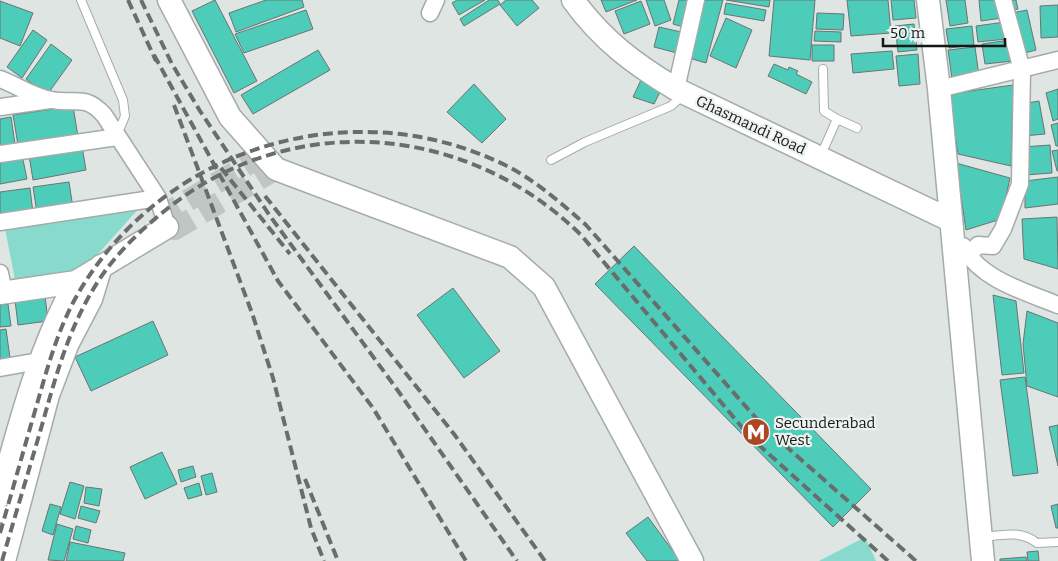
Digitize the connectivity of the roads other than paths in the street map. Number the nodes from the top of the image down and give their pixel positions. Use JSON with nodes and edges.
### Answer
{"nodes":[{"id":1,"x":81,"y":0,"type":"edge"},
{"id":2,"x":169,"y":0,"type":"edge"},
{"id":3,"x":573,"y":0,"type":"edge"},
{"id":4,"x":696,"y":0,"type":"edge"},
{"id":5,"x":928,"y":0,"type":"edge"},
{"id":6,"x":1003,"y":0,"type":"edge"},
{"id":7,"x":1058,"y":60,"type":"edge"},
{"id":8,"x":823,"y":69,"type":"dead end"},
{"id":9,"x":1022,"y":70,"type":"junction"},
{"id":10,"x":0,"y":79,"type":"edge"},
{"id":11,"x":940,"y":89,"type":"junction"},
{"id":12,"x":680,"y":91,"type":"junction"},
{"id":13,"x":51,"y":100,"type":"junction"},
{"id":14,"x":0,"y":107,"type":"edge"},
{"id":15,"x":838,"y":119,"type":"junction"},
{"id":16,"x":857,"y":128,"type":"dead end"},
{"id":17,"x":117,"y":137,"type":"junction"},
{"id":18,"x":0,"y":154,"type":"edge"},
{"id":19,"x":820,"y":157,"type":"junction"},
{"id":20,"x":551,"y":160,"type":"dead end"},
{"id":21,"x":158,"y":198,"type":"junction"},
{"id":22,"x":950,"y":220,"type":"junction"},
{"id":23,"x":0,"y":222,"type":"edge"},
{"id":24,"x":166,"y":227,"type":"joint"},
{"id":25,"x":968,"y":256,"type":"junction"},
{"id":26,"x":101,"y":266,"type":"junction"},
{"id":27,"x":76,"y":282,"type":"junction"},
{"id":28,"x":1,"y":286,"type":"edge"},
{"id":29,"x":1058,"y":305,"type":"edge"},
{"id":30,"x":49,"y":362,"type":"junction"},
{"id":31,"x":0,"y":368,"type":"edge"},
{"id":32,"x":7,"y":447,"type":"edge"},
{"id":33,"x":0,"y":496,"type":"edge"},
{"id":34,"x":8,"y":515,"type":"edge"},
{"id":35,"x":980,"y":538,"type":"junction"},
{"id":36,"x":1058,"y":542,"type":"edge"},
{"id":37,"x":4,"y":561,"type":"edge"},
{"id":38,"x":692,"y":561,"type":"edge"},
{"id":39,"x":982,"y":561,"type":"edge"}],
"edges":[{"from":1,"to":17,"type":"lane"},
{"from":2,"to":38,"type":"street"},
{"from":3,"to":12,"type":"street","name":"Ghasmandi Road"},
{"from":4,"to":12,"type":"street"},
{"from":5,"to":11,"type":"street"},
{"from":6,"to":9,"type":"street"},
{"from":7,"to":9,"type":"street"},
{"from":8,"to":15,"type":"lane"},
{"from":9,"to":11,"type":"street"},
{"from":9,"to":25,"type":"street"},
{"from":10,"to":13,"type":"street"},
{"from":11,"to":22,"type":"street"},
{"from":12,"to":19,"type":"street","name":"Ghasmandi Road"},
{"from":12,"to":20,"type":"lane"},
{"from":13,"to":14,"type":"street"},
{"from":13,"to":17,"type":"street"},
{"from":15,"to":16,"type":"lane"},
{"from":15,"to":19,"type":"lane"},
{"from":17,"to":18,"type":"street"},
{"from":17,"to":21,"type":"street"},
{"from":19,"to":22,"type":"street","name":"Ghasmandi Road"},
{"from":21,"to":23,"type":"street"},
{"from":21,"to":24,"type":"street"},
{"from":22,"to":25,"type":"street"},
{"from":22,"to":35,"type":"street"},
{"from":24,"to":26,"type":"street"},
{"from":25,"to":29,"type":"street"},
{"from":26,"to":27,"type":"street"},
{"from":26,"to":30,"type":"street"},
{"from":27,"to":28,"type":"street"},
{"from":27,"to":30,"type":"street"},
{"from":30,"to":31,"type":"street"},
{"from":30,"to":32,"type":"street"},
{"from":30,"to":34,"type":"street"},
{"from":32,"to":33,"type":"street"},
{"from":34,"to":37,"type":"street"},
{"from":35,"to":36,"type":"lane"},
{"from":35,"to":39,"type":"street"}]}
